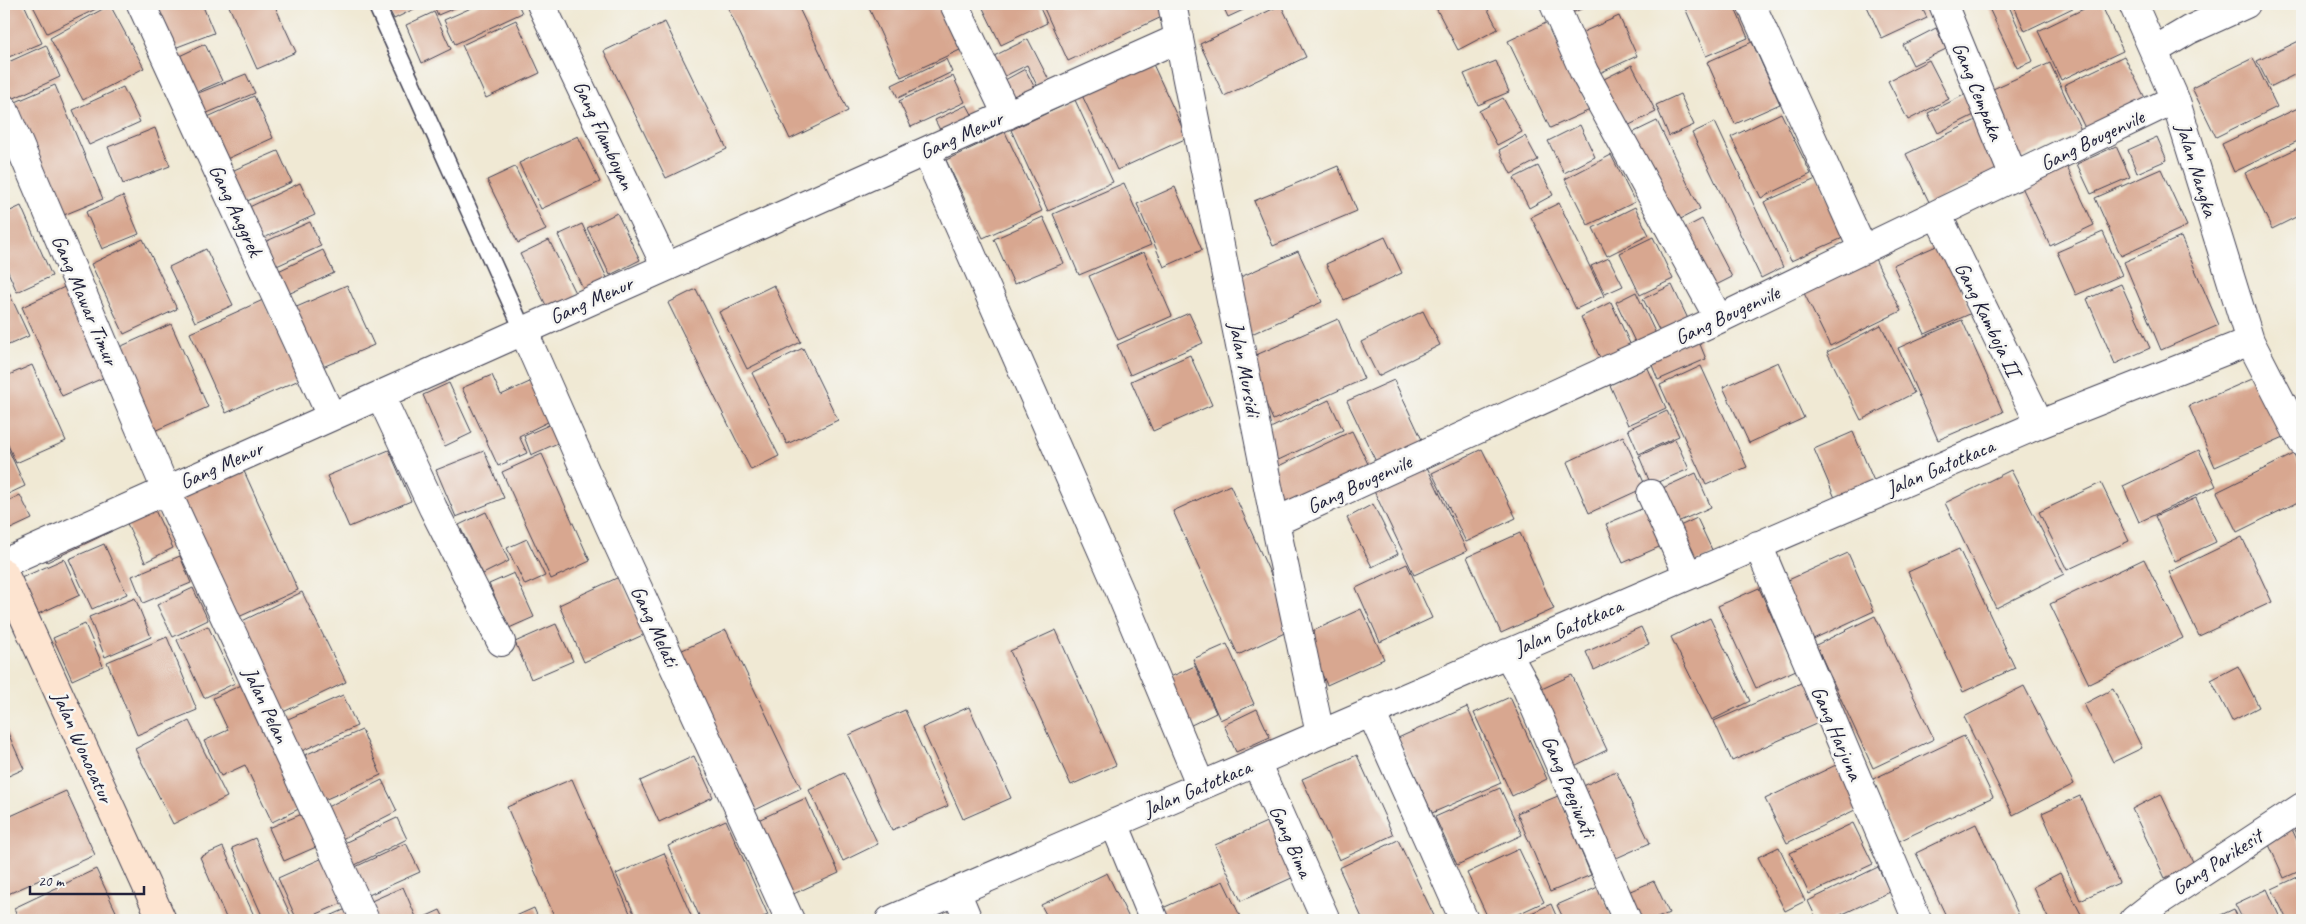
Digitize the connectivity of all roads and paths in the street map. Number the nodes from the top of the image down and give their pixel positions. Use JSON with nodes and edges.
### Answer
{"nodes":[{"id":1,"x":141,"y":4,"type":"edge"},
{"id":2,"x":376,"y":4,"type":"edge"},
{"id":3,"x":541,"y":4,"type":"edge"},
{"id":4,"x":954,"y":4,"type":"edge"},
{"id":5,"x":1172,"y":4,"type":"edge"},
{"id":6,"x":1554,"y":4,"type":"edge"},
{"id":7,"x":1751,"y":4,"type":"edge"},
{"id":8,"x":1943,"y":4,"type":"edge"},
{"id":9,"x":2133,"y":4,"type":"edge"},
{"id":10,"x":2246,"y":4,"type":"edge"},
{"id":11,"x":1179,"y":38,"type":"junction"},
{"id":12,"x":2155,"y":50,"type":"junction"},
{"id":13,"x":2174,"y":99,"type":"junction"},
{"id":14,"x":4,"y":109,"type":"edge"},
{"id":15,"x":1007,"y":115,"type":"junction"},
{"id":16,"x":926,"y":151,"type":"junction"},
{"id":17,"x":2014,"y":177,"type":"junction"},
{"id":18,"x":1937,"y":214,"type":"junction"},
{"id":19,"x":1863,"y":250,"type":"junction"},
{"id":20,"x":666,"y":267,"type":"junction"},
{"id":21,"x":1719,"y":319,"type":"junction"},
{"id":22,"x":523,"y":330,"type":"junction"},
{"id":23,"x":2250,"y":341,"type":"junction"},
{"id":24,"x":380,"y":394,"type":"junction"},
{"id":25,"x":331,"y":416,"type":"junction"},
{"id":26,"x":2040,"y":424,"type":"junction"},
{"id":27,"x":2302,"y":442,"type":"edge"},
{"id":28,"x":166,"y":490,"type":"junction"},
{"id":29,"x":1650,"y":494,"type":"dead end"},
{"id":30,"x":1275,"y":522,"type":"junction"},
{"id":31,"x":1758,"y":545,"type":"junction"},
{"id":32,"x":4,"y":563,"type":"edge"},
{"id":33,"x":4,"y":573,"type":"edge"},
{"id":34,"x":1688,"y":576,"type":"junction"},
{"id":35,"x":501,"y":642,"type":"dead end"},
{"id":36,"x":1507,"y":653,"type":"junction"},
{"id":37,"x":1371,"y":712,"type":"junction"},
{"id":38,"x":1320,"y":734,"type":"junction"},
{"id":39,"x":1256,"y":762,"type":"junction"},
{"id":40,"x":1200,"y":786,"type":"junction"},
{"id":41,"x":2302,"y":807,"type":"edge"},
{"id":42,"x":1114,"y":823,"type":"junction"},
{"id":43,"x":956,"y":891,"type":"junction"},
{"id":44,"x":162,"y":920,"type":"edge"},
{"id":45,"x":365,"y":920,"type":"edge"},
{"id":46,"x":790,"y":920,"type":"edge"},
{"id":47,"x":890,"y":920,"type":"edge"},
{"id":48,"x":968,"y":920,"type":"edge"},
{"id":49,"x":1154,"y":920,"type":"edge"},
{"id":50,"x":1326,"y":920,"type":"edge"},
{"id":51,"x":1464,"y":920,"type":"edge"},
{"id":52,"x":1627,"y":920,"type":"edge"},
{"id":53,"x":1917,"y":920,"type":"edge"},
{"id":54,"x":2134,"y":920,"type":"edge"}],
"edges":[{"from":1,"to":25,"type":"street","name":"Gang Anggrek"},
{"from":2,"to":22,"type":"lane"},
{"from":3,"to":20,"type":"street","name":"Gang Flamboyan"},
{"from":4,"to":15,"type":"street"},
{"from":5,"to":11,"type":"street","name":"Jalan Mursidi"},
{"from":6,"to":21,"type":"street"},
{"from":7,"to":19,"type":"street"},
{"from":8,"to":17,"type":"street","name":"Gang Cempaka"},
{"from":9,"to":12,"type":"street","name":"Jalan Nangka"},
{"from":10,"to":12,"type":"street"},
{"from":11,"to":15,"type":"street","name":"Gang Menur"},
{"from":11,"to":30,"type":"street","name":"Jalan Mursidi"},
{"from":12,"to":13,"type":"street","name":"Jalan Nangka"},
{"from":13,"to":17,"type":"street","name":"Gang Bougenvile"},
{"from":13,"to":23,"type":"street","name":"Jalan Nangka"},
{"from":14,"to":28,"type":"street","name":"Gang Mawar Timur"},
{"from":15,"to":16,"type":"street","name":"Gang Menur"},
{"from":16,"to":20,"type":"street","name":"Gang Menur"},
{"from":16,"to":40,"type":"street"},
{"from":17,"to":18,"type":"street","name":"Gang Bougenvile"},
{"from":18,"to":19,"type":"street","name":"Gang Bougenvile"},
{"from":18,"to":26,"type":"street","name":"Gang Kamboja II"},
{"from":19,"to":21,"type":"street","name":"Gang Bougenvile"},
{"from":20,"to":22,"type":"street","name":"Gang Menur"},
{"from":21,"to":30,"type":"street","name":"Gang Bougenvile"},
{"from":22,"to":24,"type":"street","name":"Gang Menur"},
{"from":22,"to":46,"type":"street","name":"Gang Melati"},
{"from":23,"to":26,"type":"street","name":"Jalan Gatotkaca"},
{"from":23,"to":27,"type":"street","name":"Jalan Nangka"},
{"from":24,"to":25,"type":"street","name":"Gang Menur"},
{"from":24,"to":35,"type":"street"},
{"from":25,"to":28,"type":"street","name":"Gang Menur"},
{"from":26,"to":31,"type":"street","name":"Jalan Gatotkaca"},
{"from":28,"to":32,"type":"street","name":"Gang Menur"},
{"from":28,"to":45,"type":"street","name":"Jalan Pelan"},
{"from":29,"to":34,"type":"street"},
{"from":30,"to":38,"type":"street","name":"Jalan Mursidi"},
{"from":31,"to":34,"type":"street","name":"Jalan Gatotkaca"},
{"from":31,"to":53,"type":"street","name":"Gang Harjuna"},
{"from":33,"to":44,"type":"street","name":"Jalan Wonocatur"},
{"from":34,"to":36,"type":"street","name":"Jalan Gatotkaca"},
{"from":36,"to":37,"type":"street","name":"Jalan Gatotkaca"},
{"from":36,"to":52,"type":"street","name":"Gang Pregiwati"},
{"from":37,"to":38,"type":"street","name":"Jalan Gatotkaca"},
{"from":37,"to":51,"type":"street"},
{"from":38,"to":39,"type":"street","name":"Jalan Gatotkaca"},
{"from":39,"to":40,"type":"street","name":"Jalan Gatotkaca"},
{"from":39,"to":50,"type":"street","name":"Gang Bima"},
{"from":40,"to":42,"type":"street","name":"Jalan Gatotkaca"},
{"from":41,"to":54,"type":"street","name":"Gang Parikesit"},
{"from":42,"to":43,"type":"street","name":"Jalan Gatotkaca"},
{"from":42,"to":49,"type":"street"},
{"from":43,"to":47,"type":"street","name":"Jalan Gatotkaca"},
{"from":43,"to":48,"type":"street"}]}
